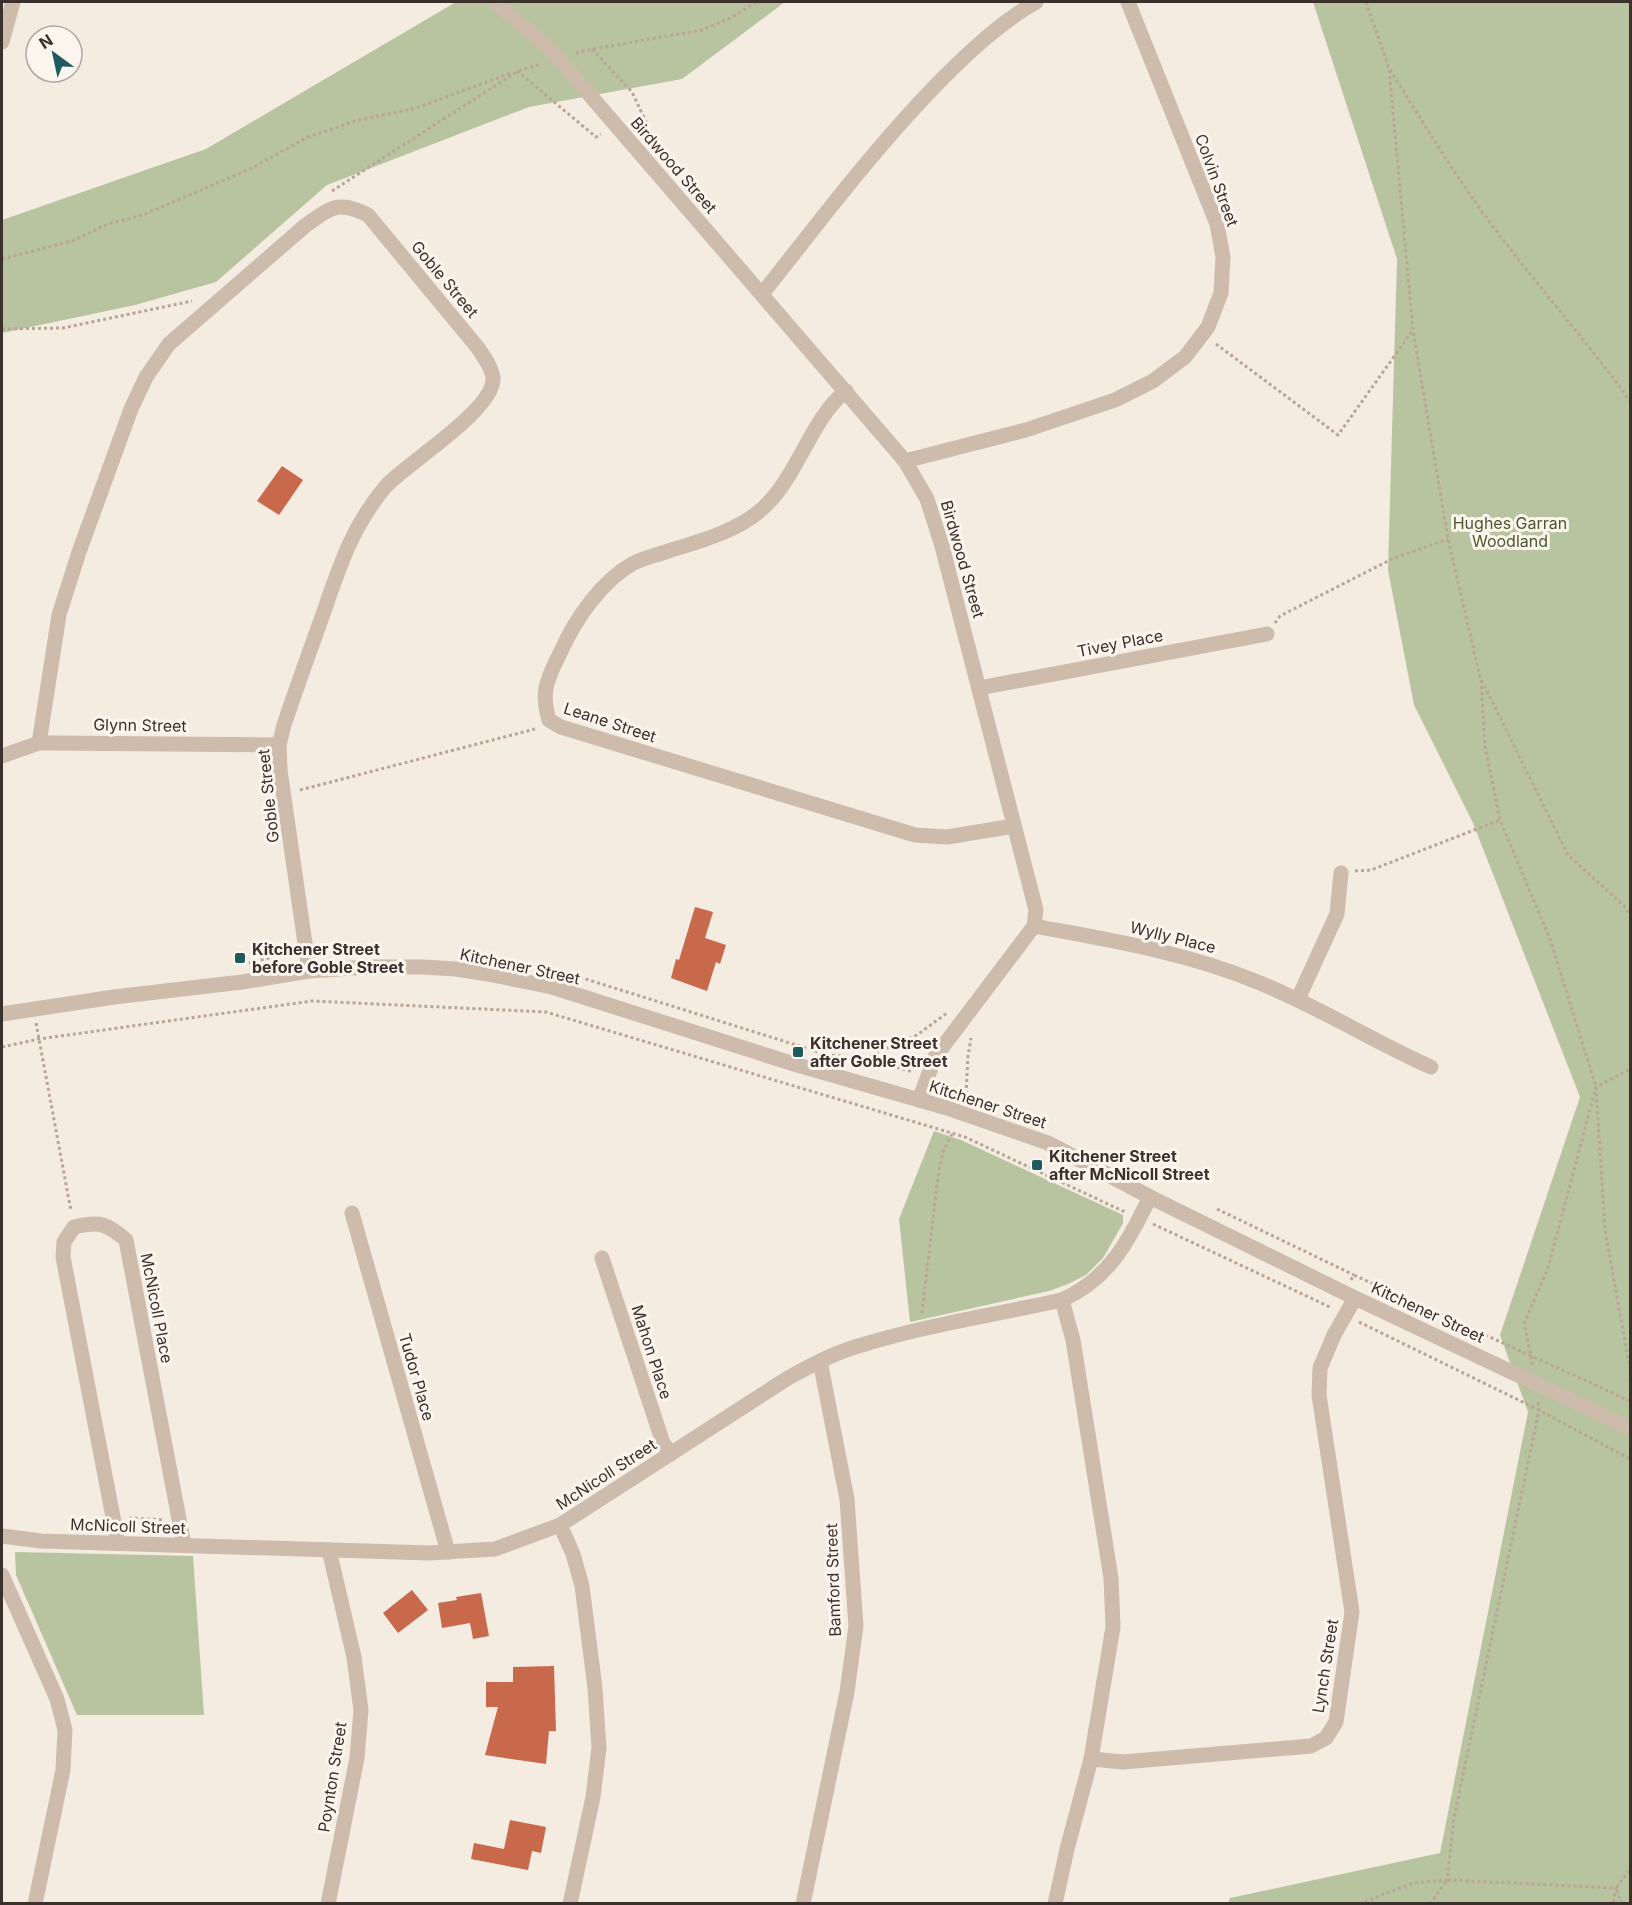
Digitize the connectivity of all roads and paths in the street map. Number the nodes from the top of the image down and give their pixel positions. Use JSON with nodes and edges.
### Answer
{"nodes":[{"id":1,"x":13,"y":2,"type":"edge"},
{"id":2,"x":495,"y":2,"type":"edge"},
{"id":3,"x":757,"y":2,"type":"edge"},
{"id":4,"x":1036,"y":2,"type":"edge"},
{"id":5,"x":1128,"y":2,"type":"edge"},
{"id":6,"x":1366,"y":2,"type":"edge"},
{"id":7,"x":2,"y":42,"type":"edge"},
{"id":8,"x":592,"y":49,"type":"junction"},
{"id":9,"x":549,"y":55,"type":"junction"},
{"id":10,"x":571,"y":55,"type":"dead end"},
{"id":11,"x":1389,"y":68,"type":"junction"},
{"id":12,"x":518,"y":71,"type":"junction"},
{"id":13,"x":605,"y":132,"type":"dead end"},
{"id":14,"x":644,"y":158,"type":"junction"},
{"id":15,"x":331,"y":191,"type":"dead end"},
{"id":16,"x":2,"y":259,"type":"edge"},
{"id":17,"x":762,"y":294,"type":"junction"},
{"id":18,"x":203,"y":299,"type":"dead end"},
{"id":19,"x":2,"y":329,"type":"edge"},
{"id":20,"x":1413,"y":330,"type":"junction"},
{"id":21,"x":1203,"y":334,"type":"junction"},
{"id":22,"x":846,"y":392,"type":"junction"},
{"id":23,"x":1630,"y":401,"type":"edge"},
{"id":24,"x":905,"y":461,"type":"junction"},
{"id":25,"x":1448,"y":539,"type":"junction"},
{"id":26,"x":1267,"y":634,"type":"joint"},
{"id":27,"x":1480,"y":677,"type":"junction"},
{"id":28,"x":979,"y":688,"type":"junction"},
{"id":29,"x":556,"y":724,"type":"junction"},
{"id":30,"x":39,"y":743,"type":"junction"},
{"id":31,"x":279,"y":745,"type":"junction"},
{"id":32,"x":2,"y":756,"type":"edge"},
{"id":33,"x":284,"y":794,"type":"junction"},
{"id":34,"x":1500,"y":820,"type":"junction"},
{"id":35,"x":1014,"y":826,"type":"junction"},
{"id":36,"x":1341,"y":873,"type":"joint"},
{"id":37,"x":1630,"y":915,"type":"edge"},
{"id":38,"x":1034,"y":926,"type":"junction"},
{"id":39,"x":307,"y":946,"type":"junction"},
{"id":40,"x":247,"y":963,"type":"dead end"},
{"id":41,"x":554,"y":969,"type":"dead end"},
{"id":42,"x":309,"y":971,"type":"junction"},
{"id":43,"x":1298,"y":999,"type":"junction"},
{"id":44,"x":33,"y":1009,"type":"junction"},
{"id":45,"x":2,"y":1014,"type":"edge"},
{"id":46,"x":965,"y":1017,"type":"junction"},
{"id":47,"x":39,"y":1039,"type":"junction"},
{"id":48,"x":2,"y":1047,"type":"edge"},
{"id":49,"x":865,"y":1058,"type":"junction"},
{"id":50,"x":1431,"y":1067,"type":"dead end"},
{"id":51,"x":1630,"y":1069,"type":"edge"},
{"id":52,"x":926,"y":1076,"type":"junction"},
{"id":53,"x":1596,"y":1087,"type":"junction"},
{"id":54,"x":966,"y":1094,"type":"junction"},
{"id":55,"x":919,"y":1100,"type":"junction"},
{"id":56,"x":988,"y":1103,"type":"dead end"},
{"id":57,"x":952,"y":1134,"type":"junction"},
{"id":58,"x":1150,"y":1197,"type":"junction"},
{"id":59,"x":1214,"y":1208,"type":"dead end"},
{"id":60,"x":352,"y":1213,"type":"dead end"},
{"id":61,"x":1126,"y":1222,"type":"dead end"},
{"id":62,"x":1154,"y":1224,"type":"dead end"},
{"id":63,"x":74,"y":1227,"type":"junction"},
{"id":64,"x":602,"y":1258,"type":"dead end"},
{"id":65,"x":1354,"y":1275,"type":"junction"},
{"id":66,"x":1349,"y":1295,"type":"junction"},
{"id":67,"x":1062,"y":1300,"type":"junction"},
{"id":68,"x":1345,"y":1314,"type":"junction"},
{"id":69,"x":923,"y":1329,"type":"junction"},
{"id":70,"x":1531,"y":1354,"type":"junction"},
{"id":71,"x":820,"y":1360,"type":"junction"},
{"id":72,"x":1536,"y":1382,"type":"junction"},
{"id":73,"x":1630,"y":1383,"type":"edge"},
{"id":74,"x":1630,"y":1401,"type":"edge"},
{"id":75,"x":1539,"y":1410,"type":"junction"},
{"id":76,"x":1630,"y":1428,"type":"edge"},
{"id":77,"x":671,"y":1454,"type":"junction"},
{"id":78,"x":1630,"y":1459,"type":"edge"},
{"id":79,"x":113,"y":1518,"type":"junction"},
{"id":80,"x":180,"y":1521,"type":"junction"},
{"id":81,"x":560,"y":1526,"type":"junction"},
{"id":82,"x":2,"y":1536,"type":"edge"},
{"id":83,"x":118,"y":1543,"type":"junction"},
{"id":84,"x":184,"y":1545,"type":"junction"},
{"id":85,"x":329,"y":1550,"type":"junction"},
{"id":86,"x":448,"y":1552,"type":"junction"},
{"id":87,"x":2,"y":1575,"type":"edge"},
{"id":88,"x":1091,"y":1759,"type":"junction"},
{"id":89,"x":1630,"y":1869,"type":"edge"},
{"id":90,"x":1447,"y":1880,"type":"junction"},
{"id":91,"x":1616,"y":1888,"type":"junction"},
{"id":92,"x":35,"y":1904,"type":"edge"},
{"id":93,"x":328,"y":1904,"type":"edge"},
{"id":94,"x":570,"y":1904,"type":"edge"},
{"id":95,"x":803,"y":1904,"type":"edge"},
{"id":96,"x":1055,"y":1904,"type":"edge"},
{"id":97,"x":1359,"y":1904,"type":"edge"},
{"id":98,"x":1430,"y":1904,"type":"edge"},
{"id":99,"x":1613,"y":1904,"type":"edge"},
{"id":100,"x":1622,"y":1904,"type":"edge"}],
"edges":[{"from":1,"to":7,"type":"street"},
{"from":2,"to":9,"type":"street","name":"Birdwood Street"},
{"from":3,"to":8,"type":"path"},
{"from":4,"to":17,"type":"street"},
{"from":5,"to":21,"type":"street","name":"Colvin Street"},
{"from":6,"to":11,"type":"path"},
{"from":8,"to":10,"type":"path"},
{"from":8,"to":14,"type":"path"},
{"from":9,"to":12,"type":"path"},
{"from":9,"to":14,"type":"street","name":"Birdwood Street","bridge":true},
{"from":11,"to":20,"type":"path"},
{"from":11,"to":23,"type":"path"},
{"from":12,"to":13,"type":"path"},
{"from":12,"to":15,"type":"path"},
{"from":12,"to":16,"type":"path"},
{"from":14,"to":17,"type":"street","name":"Birdwood Street"},
{"from":17,"to":22,"type":"street","name":"Birdwood Street"},
{"from":18,"to":19,"type":"path"},
{"from":20,"to":21,"type":"path"},
{"from":20,"to":25,"type":"path"},
{"from":21,"to":24,"type":"street","name":"Colvin Street"},
{"from":22,"to":24,"type":"street","name":"Birdwood Street"},
{"from":22,"to":29,"type":"street","name":"Leane Street"},
{"from":24,"to":28,"type":"street","name":"Birdwood Street"},
{"from":25,"to":26,"type":"path"},
{"from":25,"to":27,"type":"path"},
{"from":26,"to":28,"type":"street","name":"Tivey Place"},
{"from":27,"to":34,"type":"path"},
{"from":27,"to":37,"type":"path"},
{"from":28,"to":35,"type":"street","name":"Birdwood Street"},
{"from":29,"to":33,"type":"path"},
{"from":29,"to":35,"type":"street","name":"Leane Street"},
{"from":30,"to":31,"type":"street","name":"Glynn Street"},
{"from":30,"to":31,"type":"street","name":"Goble Street"},
{"from":30,"to":32,"type":"street","name":"Glynn Street"},
{"from":31,"to":33,"type":"street","name":"Goble Street"},
{"from":33,"to":39,"type":"street","name":"Goble Street"},
{"from":34,"to":36,"type":"path"},
{"from":34,"to":53,"type":"path"},
{"from":35,"to":38,"type":"street","name":"Birdwood Street"},
{"from":36,"to":43,"type":"street"},
{"from":38,"to":43,"type":"street","name":"Wylly Place"},
{"from":38,"to":46,"type":"street"},
{"from":39,"to":40,"type":"path"},
{"from":39,"to":42,"type":"street","name":"Goble Street"},
{"from":41,"to":49,"type":"path"},
{"from":42,"to":44,"type":"street","name":"Kitchener Street"},
{"from":42,"to":55,"type":"street","name":"Kitchener Street"},
{"from":43,"to":50,"type":"street","name":"Wylly Place"},
{"from":44,"to":45,"type":"street","name":"Kitchener Street"},
{"from":44,"to":47,"type":"path"},
{"from":46,"to":49,"type":"path"},
{"from":46,"to":52,"type":"street"},
{"from":46,"to":54,"type":"path"},
{"from":47,"to":48,"type":"path"},
{"from":47,"to":57,"type":"path"},
{"from":47,"to":63,"type":"path"},
{"from":49,"to":52,"type":"path"},
{"from":51,"to":53,"type":"path"},
{"from":52,"to":54,"type":"path"},
{"from":52,"to":55,"type":"street"},
{"from":53,"to":70,"type":"path"},
{"from":53,"to":73,"type":"path"},
{"from":54,"to":56,"type":"path"},
{"from":55,"to":58,"type":"street","name":"Kitchener Street"},
{"from":57,"to":61,"type":"path"},
{"from":57,"to":69,"type":"path"},
{"from":58,"to":66,"type":"street","name":"Kitchener Street"},
{"from":58,"to":67,"type":"street","name":"McNicoll Street"},
{"from":59,"to":65,"type":"path"},
{"from":60,"to":86,"type":"street","name":"Tudor Place"},
{"from":62,"to":68,"type":"path"},
{"from":63,"to":79,"type":"street"},
{"from":63,"to":80,"type":"street","name":"McNicoll Place"},
{"from":64,"to":77,"type":"street","name":"Mahon Place"},
{"from":65,"to":66,"type":"path"},
{"from":65,"to":70,"type":"path"},
{"from":66,"to":68,"type":"street","name":"Lynch Street"},
{"from":66,"to":72,"type":"street","name":"Kitchener Street"},
{"from":67,"to":69,"type":"street","name":"McNicoll Street"},
{"from":67,"to":88,"type":"street"},
{"from":68,"to":75,"type":"path"},
{"from":68,"to":88,"type":"street","name":"Lynch Street"},
{"from":69,"to":71,"type":"street","name":"McNicoll Street"},
{"from":70,"to":72,"type":"path"},
{"from":70,"to":74,"type":"path"},
{"from":71,"to":77,"type":"street","name":"McNicoll Street"},
{"from":71,"to":95,"type":"street","name":"Bamford Street"},
{"from":72,"to":75,"type":"path"},
{"from":72,"to":76,"type":"street","name":"Kitchener Street"},
{"from":75,"to":78,"type":"path"},
{"from":75,"to":90,"type":"path"},
{"from":77,"to":81,"type":"street","name":"McNicoll Street"},
{"from":79,"to":80,"type":"path"},
{"from":79,"to":83,"type":"street"},
{"from":80,"to":84,"type":"street","name":"McNicoll Place"},
{"from":81,"to":86,"type":"street","name":"McNicoll Street"},
{"from":81,"to":94,"type":"street"},
{"from":82,"to":83,"type":"street","name":"McNicoll Street"},
{"from":83,"to":84,"type":"street","name":"McNicoll Street"},
{"from":84,"to":85,"type":"street","name":"McNicoll Street"},
{"from":85,"to":86,"type":"street","name":"McNicoll Street"},
{"from":85,"to":93,"type":"street","name":"Poynton Street"},
{"from":87,"to":92,"type":"street"},
{"from":88,"to":96,"type":"street"},
{"from":89,"to":91,"type":"path"},
{"from":90,"to":91,"type":"path"},
{"from":90,"to":97,"type":"path"},
{"from":90,"to":98,"type":"path"},
{"from":91,"to":99,"type":"path"},
{"from":91,"to":100,"type":"path"}]}
